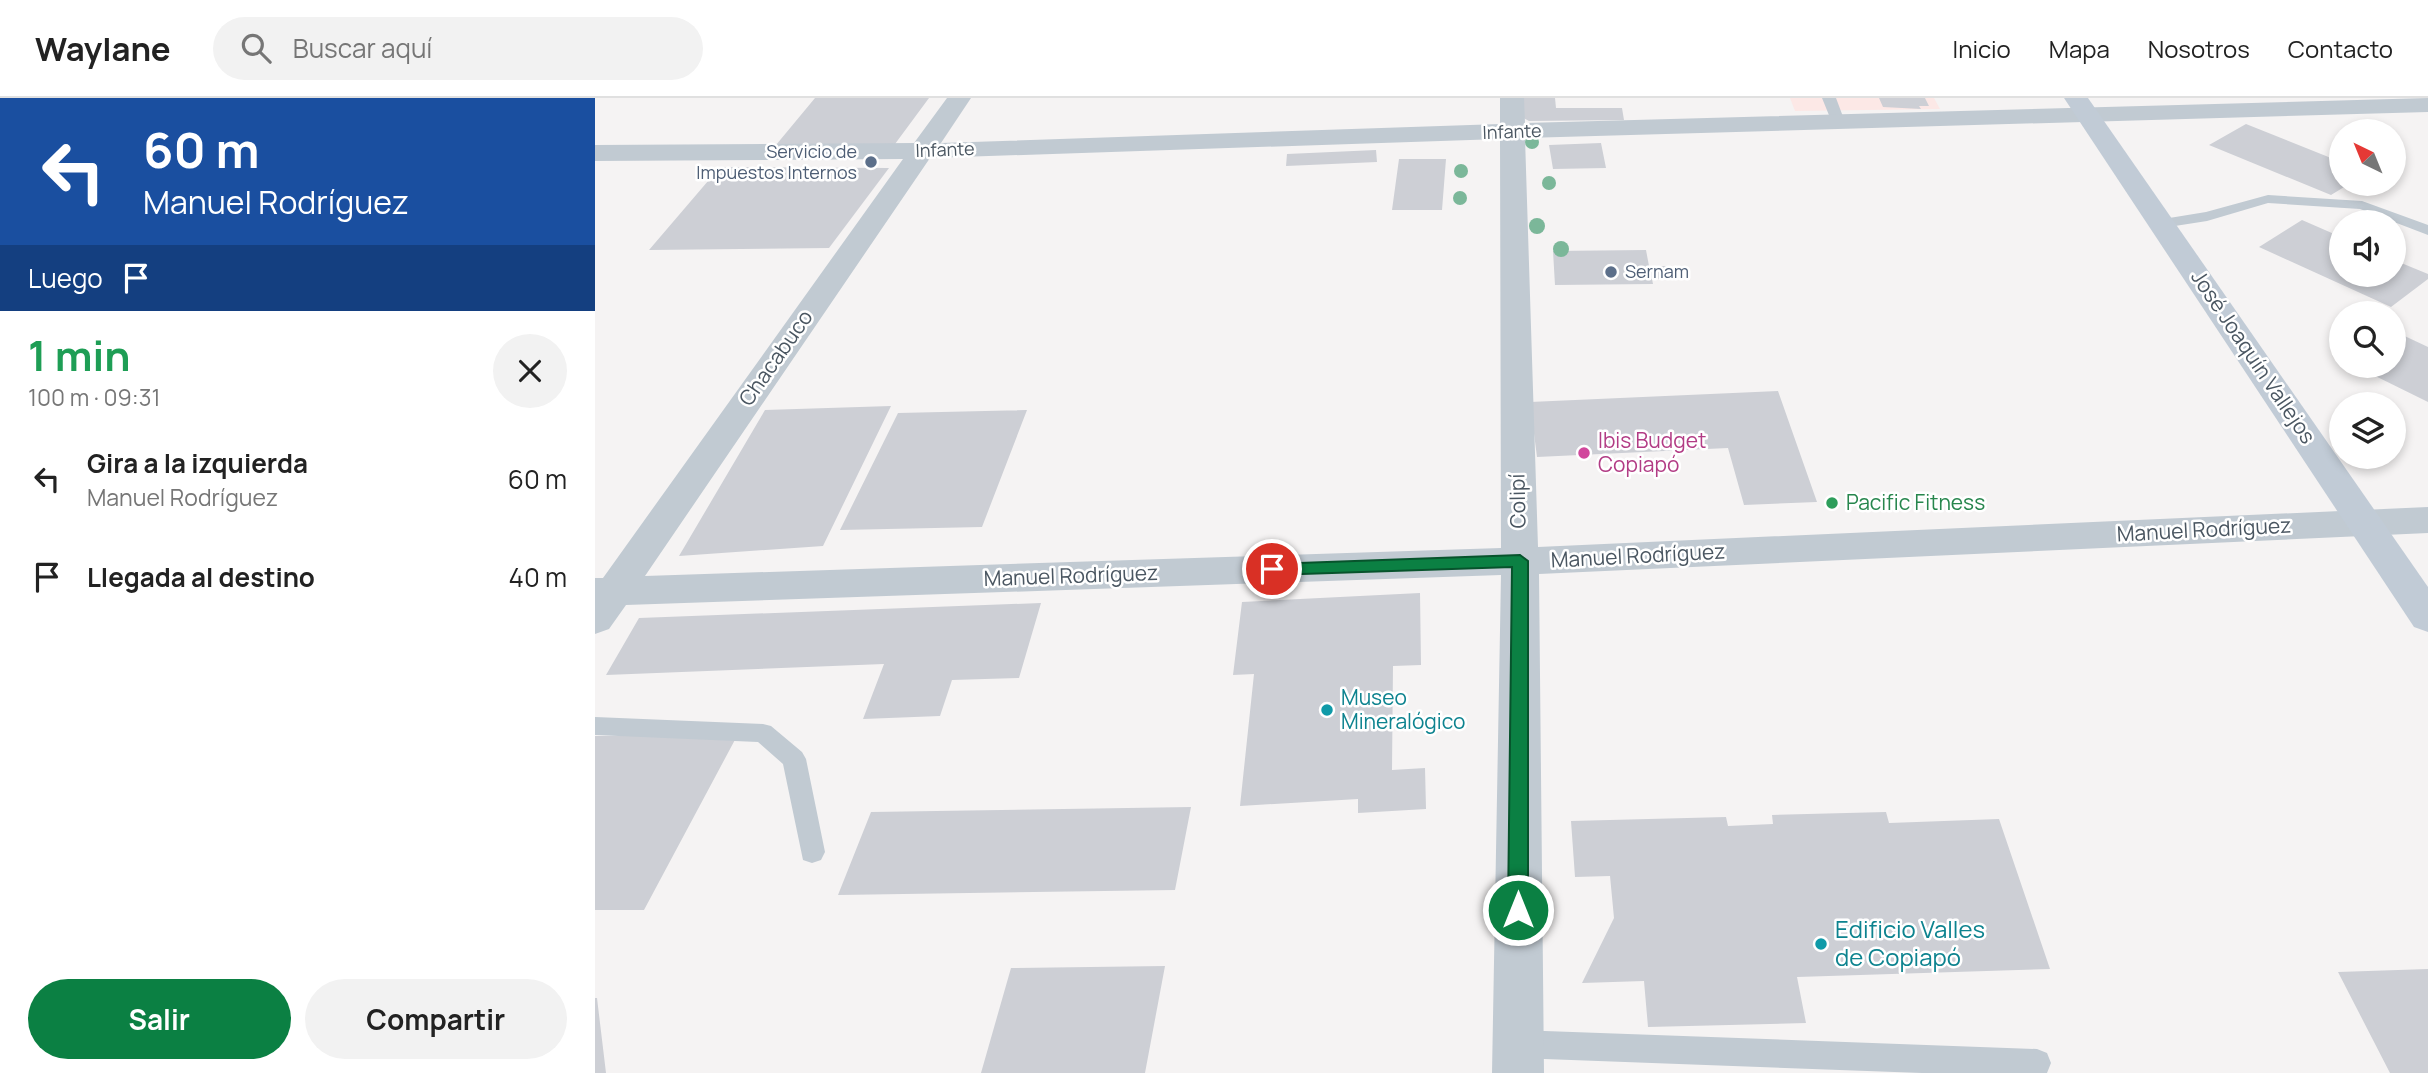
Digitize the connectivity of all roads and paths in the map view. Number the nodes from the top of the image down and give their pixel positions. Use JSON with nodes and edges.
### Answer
{"nodes":[{"id":1,"x":959,"y":98,"type":"edge"},
{"id":2,"x":1829,"y":98,"type":"edge"},
{"id":3,"x":2428,"y":105,"type":"edge"},
{"id":4,"x":2083,"y":106,"type":"edge"},
{"id":5,"x":1511,"y":115,"type":"edge"},
{"id":6,"x":1838,"y":122,"type":"junction"},
{"id":7,"x":921,"y":151,"type":"junction"},
{"id":8,"x":595,"y":153,"type":"edge"},
{"id":9,"x":2162,"y":223,"type":"junction"},
{"id":10,"x":2428,"y":230,"type":"edge"},
{"id":11,"x":2428,"y":520,"type":"edge"},
{"id":12,"x":2364,"y":523,"type":"junction"},
{"id":13,"x":1520,"y":561,"type":"junction"},
{"id":14,"x":601,"y":601,"type":"edge"},
{"id":15,"x":2428,"y":617,"type":"edge"},
{"id":16,"x":595,"y":726,"type":"edge"},
{"id":17,"x":812,"y":852,"type":"dead end"},
{"id":18,"x":1518,"y":1059,"type":"edge"},
{"id":19,"x":2037,"y":1063,"type":"dead end"}],
"edges":[{"from":1,"to":7,"type":"street","name":"Chacabuco"},
{"from":2,"to":6,"type":"lane"},
{"from":3,"to":4,"type":"street","name":"Infante"},
{"from":4,"to":6,"type":"street","name":"Infante"},
{"from":4,"to":9,"type":"main road","name":"José Joaquín Vallejos"},
{"from":5,"to":6,"type":"street","name":"Infante"},
{"from":5,"to":7,"type":"street","name":"Infante"},
{"from":5,"to":13,"type":"street","name":"Colipí"},
{"from":7,"to":8,"type":"street","name":"Infante"},
{"from":7,"to":14,"type":"street","name":"Chacabuco"},
{"from":9,"to":10,"type":"lane"},
{"from":9,"to":12,"type":"main road","name":"José Joaquín Vallejos"},
{"from":11,"to":12,"type":"street","name":"Manuel Rodríguez"},
{"from":12,"to":13,"type":"street","name":"Manuel Rodríguez"},
{"from":12,"to":15,"type":"main road","name":"José Joaquín Vallejos"},
{"from":13,"to":14,"type":"street","name":"Manuel Rodríguez"},
{"from":13,"to":18,"type":"street","name":"Colipí"},
{"from":16,"to":17,"type":"lane"},
{"from":18,"to":19,"type":"lane"}]}
